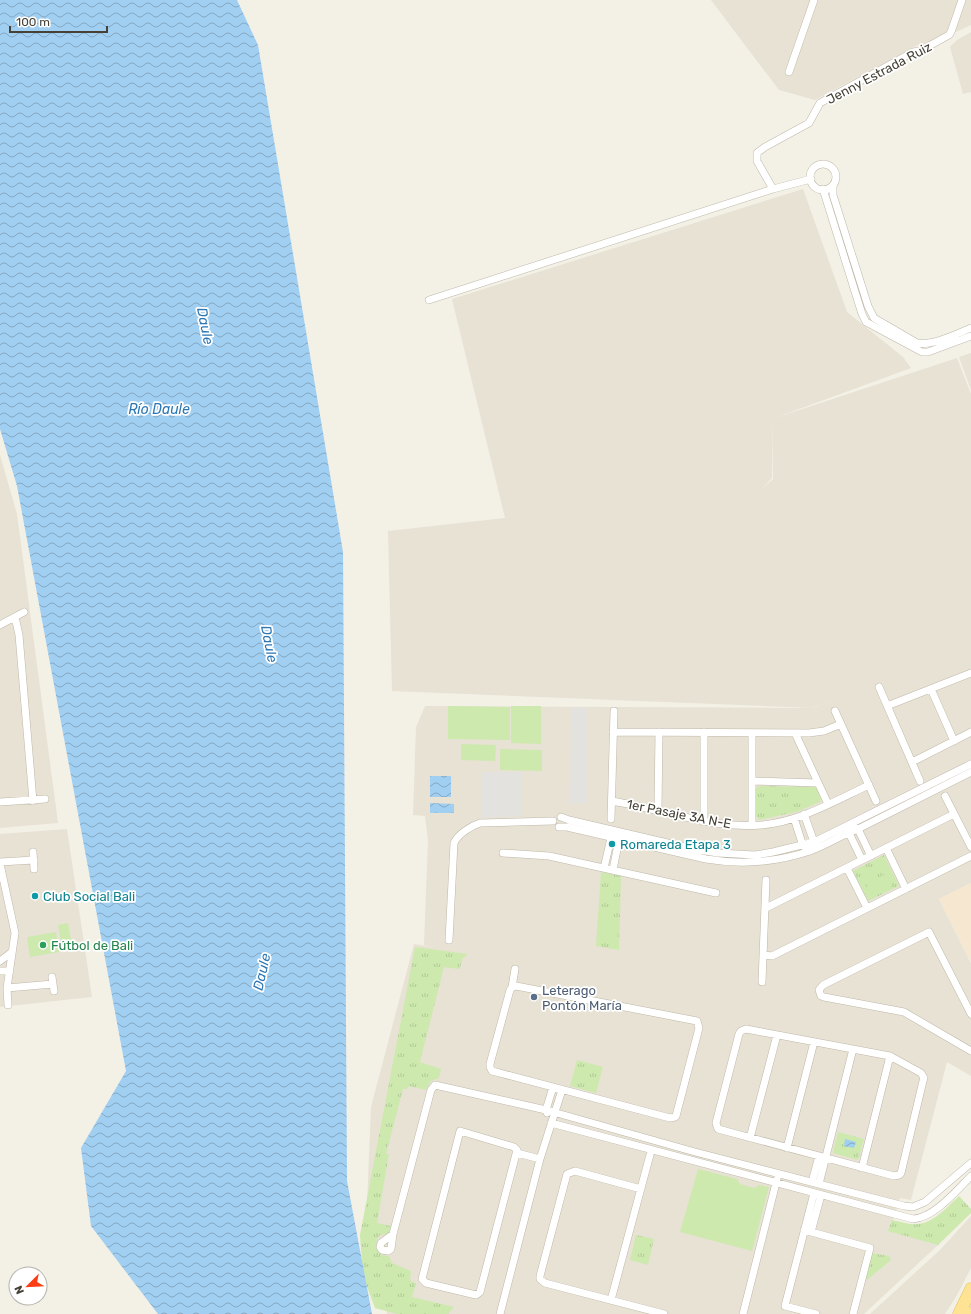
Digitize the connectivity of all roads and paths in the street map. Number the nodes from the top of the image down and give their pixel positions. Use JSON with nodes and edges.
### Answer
{"nodes":[{"id":1,"x":814,"y":0,"type":"edge"},
{"id":2,"x":962,"y":0,"type":"edge"},
{"id":3,"x":789,"y":72,"type":"dead end"},
{"id":4,"x":811,"y":179,"type":"junction"},
{"id":5,"x":833,"y":185,"type":"junction"},
{"id":6,"x":773,"y":189,"type":"junction"},
{"id":7,"x":823,"y":189,"type":"junction"},
{"id":8,"x":429,"y":300,"type":"dead end"},
{"id":9,"x":971,"y":328,"type":"edge"},
{"id":10,"x":971,"y":336,"type":"edge"},
{"id":11,"x":24,"y":612,"type":"dead end"},
{"id":12,"x":15,"y":617,"type":"junction"},
{"id":13,"x":0,"y":625,"type":"edge"},
{"id":14,"x":971,"y":673,"type":"edge"},
{"id":15,"x":879,"y":688,"type":"dead end"},
{"id":16,"x":931,"y":689,"type":"junction"},
{"id":17,"x":887,"y":706,"type":"junction"},
{"id":18,"x":835,"y":710,"type":"dead end"},
{"id":19,"x":614,"y":711,"type":"dead end"},
{"id":20,"x":841,"y":724,"type":"junction"},
{"id":21,"x":613,"y":732,"type":"junction"},
{"id":22,"x":659,"y":732,"type":"junction"},
{"id":23,"x":704,"y":732,"type":"junction"},
{"id":24,"x":971,"y":732,"type":"edge"},
{"id":25,"x":752,"y":733,"type":"junction"},
{"id":26,"x":795,"y":733,"type":"junction"},
{"id":27,"x":954,"y":741,"type":"junction"},
{"id":28,"x":912,"y":762,"type":"junction"},
{"id":29,"x":971,"y":764,"type":"edge"},
{"id":30,"x":971,"y":772,"type":"edge"},
{"id":31,"x":920,"y":781,"type":"dead end"},
{"id":32,"x":752,"y":782,"type":"junction"},
{"id":33,"x":817,"y":783,"type":"junction"},
{"id":34,"x":869,"y":785,"type":"junction"},
{"id":35,"x":945,"y":796,"type":"dead end"},
{"id":36,"x":45,"y":799,"type":"dead end"},
{"id":37,"x":33,"y":801,"type":"junction"},
{"id":38,"x":612,"y":801,"type":"junction"},
{"id":39,"x":876,"y":801,"type":"dead end"},
{"id":40,"x":0,"y":802,"type":"edge"},
{"id":41,"x":828,"y":804,"type":"junction"},
{"id":42,"x":658,"y":810,"type":"junction"},
{"id":43,"x":804,"y":814,"type":"junction"},
{"id":44,"x":954,"y":814,"type":"junction"},
{"id":45,"x":561,"y":817,"type":"junction"},
{"id":46,"x":794,"y":818,"type":"junction"},
{"id":47,"x":611,"y":819,"type":"dead end"},
{"id":48,"x":553,"y":821,"type":"junction"},
{"id":49,"x":704,"y":822,"type":"junction"},
{"id":50,"x":752,"y":825,"type":"junction"},
{"id":51,"x":850,"y":825,"type":"junction"},
{"id":52,"x":559,"y":826,"type":"junction"},
{"id":53,"x":858,"y":830,"type":"junction"},
{"id":54,"x":617,"y":831,"type":"junction"},
{"id":55,"x":849,"y":833,"type":"junction"},
{"id":56,"x":611,"y":838,"type":"junction"},
{"id":57,"x":620,"y":839,"type":"junction"},
{"id":58,"x":814,"y":842,"type":"junction"},
{"id":59,"x":803,"y":846,"type":"junction"},
{"id":60,"x":971,"y":847,"type":"edge"},
{"id":61,"x":886,"y":848,"type":"junction"},
{"id":62,"x":810,"y":851,"type":"junction"},
{"id":63,"x":33,"y":852,"type":"dead end"},
{"id":64,"x":503,"y":853,"type":"dead end"},
{"id":65,"x":871,"y":856,"type":"junction"},
{"id":66,"x":971,"y":856,"type":"edge"},
{"id":67,"x":34,"y":860,"type":"junction"},
{"id":68,"x":862,"y":860,"type":"junction"},
{"id":69,"x":0,"y":863,"type":"edge"},
{"id":70,"x":604,"y":868,"type":"junction"},
{"id":71,"x":847,"y":868,"type":"junction"},
{"id":72,"x":34,"y":869,"type":"dead end"},
{"id":73,"x":613,"y":870,"type":"junction"},
{"id":74,"x":766,"y":880,"type":"dead end"},
{"id":75,"x":906,"y":888,"type":"junction"},
{"id":76,"x":716,"y":893,"type":"dead end"},
{"id":77,"x":766,"y":908,"type":"junction"},
{"id":78,"x":867,"y":908,"type":"junction"},
{"id":79,"x":449,"y":940,"type":"dead end"},
{"id":80,"x":12,"y":952,"type":"junction"},
{"id":81,"x":764,"y":955,"type":"junction"},
{"id":82,"x":0,"y":961,"type":"edge"},
{"id":83,"x":515,"y":969,"type":"dead end"},
{"id":84,"x":0,"y":971,"type":"edge"},
{"id":85,"x":10,"y":971,"type":"junction"},
{"id":86,"x":762,"y":982,"type":"dead end"},
{"id":87,"x":53,"y":984,"type":"dead end"},
{"id":88,"x":512,"y":987,"type":"junction"},
{"id":89,"x":7,"y":988,"type":"junction"},
{"id":90,"x":8,"y":1005,"type":"dead end"},
{"id":91,"x":971,"y":1014,"type":"edge"},
{"id":92,"x":777,"y":1035,"type":"junction"},
{"id":93,"x":814,"y":1042,"type":"junction"},
{"id":94,"x":853,"y":1049,"type":"junction"},
{"id":95,"x":971,"y":1051,"type":"edge"},
{"id":96,"x":890,"y":1056,"type":"junction"},
{"id":97,"x":553,"y":1087,"type":"junction"},
{"id":98,"x":562,"y":1090,"type":"junction"},
{"id":99,"x":546,"y":1110,"type":"junction"},
{"id":100,"x":554,"y":1113,"type":"junction"},
{"id":101,"x":550,"y":1123,"type":"junction"},
{"id":102,"x":750,"y":1138,"type":"junction"},
{"id":103,"x":788,"y":1148,"type":"junction"},
{"id":104,"x":651,"y":1150,"type":"junction"},
{"id":105,"x":517,"y":1153,"type":"junction"},
{"id":106,"x":822,"y":1157,"type":"junction"},
{"id":107,"x":540,"y":1159,"type":"junction"},
{"id":108,"x":971,"y":1163,"type":"edge"},
{"id":109,"x":862,"y":1168,"type":"junction"},
{"id":110,"x":778,"y":1174,"type":"junction"},
{"id":111,"x":971,"y":1176,"type":"edge"},
{"id":112,"x":776,"y":1183,"type":"junction"},
{"id":113,"x":815,"y":1183,"type":"junction"},
{"id":114,"x":641,"y":1189,"type":"junction"},
{"id":115,"x":937,"y":1193,"type":"junction"},
{"id":116,"x":817,"y":1194,"type":"junction"},
{"id":117,"x":945,"y":1200,"type":"junction"},
{"id":118,"x":808,"y":1231,"type":"junction"},
{"id":119,"x":393,"y":1234,"type":"dead end"},
{"id":120,"x":971,"y":1289,"type":"edge"},
{"id":121,"x":611,"y":1300,"type":"junction"},
{"id":122,"x":966,"y":1313,"type":"edge"},
{"id":123,"x":500,"y":1314,"type":"edge"},
{"id":124,"x":664,"y":1314,"type":"edge"},
{"id":125,"x":743,"y":1314,"type":"edge"},
{"id":126,"x":816,"y":1314,"type":"edge"},
{"id":127,"x":853,"y":1314,"type":"edge"}],
"edges":[{"from":1,"to":3,"type":"street"},
{"from":2,"to":6,"type":"street","name":"Jenny Estrada Ruiz"},
{"from":4,"to":5,"type":"street"},
{"from":4,"to":6,"type":"street"},
{"from":4,"to":7,"type":"street"},
{"from":5,"to":7,"type":"street"},
{"from":5,"to":9,"type":"street"},
{"from":6,"to":8,"type":"street"},
{"from":7,"to":10,"type":"street"},
{"from":11,"to":12,"type":"street"},
{"from":12,"to":13,"type":"street"},
{"from":12,"to":37,"type":"street"},
{"from":14,"to":16,"type":"street"},
{"from":15,"to":17,"type":"street"},
{"from":16,"to":17,"type":"street"},
{"from":16,"to":27,"type":"street"},
{"from":17,"to":28,"type":"street"},
{"from":18,"to":20,"type":"street"},
{"from":19,"to":21,"type":"street"},
{"from":20,"to":26,"type":"street"},
{"from":20,"to":34,"type":"street"},
{"from":21,"to":22,"type":"street"},
{"from":21,"to":38,"type":"street"},
{"from":22,"to":23,"type":"street"},
{"from":22,"to":42,"type":"street"},
{"from":23,"to":25,"type":"street"},
{"from":23,"to":49,"type":"street"},
{"from":24,"to":27,"type":"street"},
{"from":25,"to":26,"type":"street"},
{"from":25,"to":32,"type":"street"},
{"from":26,"to":33,"type":"street"},
{"from":27,"to":28,"type":"street"},
{"from":28,"to":31,"type":"street"},
{"from":29,"to":51,"type":"street"},
{"from":30,"to":53,"type":"street"},
{"from":32,"to":33,"type":"street"},
{"from":32,"to":50,"type":"street"},
{"from":33,"to":41,"type":"street"},
{"from":34,"to":39,"type":"street"},
{"from":34,"to":41,"type":"street","name":"1er Pasaje 3A N-E"},
{"from":35,"to":44,"type":"street"},
{"from":36,"to":37,"type":"street"},
{"from":37,"to":40,"type":"street"},
{"from":38,"to":42,"type":"street","name":"1er Pasaje 3A N-E"},
{"from":38,"to":47,"type":"street"},
{"from":41,"to":43,"type":"street","name":"1er Pasaje 3A N-E"},
{"from":42,"to":49,"type":"street","name":"1er Pasaje 3A N-E"},
{"from":43,"to":46,"type":"street","name":"1er Pasaje 3A N-E"},
{"from":43,"to":58,"type":"street"},
{"from":44,"to":60,"type":"street"},
{"from":44,"to":61,"type":"street"},
{"from":45,"to":48,"type":"street"},
{"from":45,"to":52,"type":"street"},
{"from":45,"to":54,"type":"street"},
{"from":46,"to":50,"type":"street","name":"1er Pasaje 3A N-E"},
{"from":46,"to":59,"type":"street"},
{"from":48,"to":52,"type":"street"},
{"from":48,"to":79,"type":"street"},
{"from":49,"to":50,"type":"street","name":"1er Pasaje 3A N-E"},
{"from":51,"to":53,"type":"street"},
{"from":51,"to":55,"type":"street"},
{"from":51,"to":58,"type":"street"},
{"from":52,"to":56,"type":"street"},
{"from":53,"to":55,"type":"street"},
{"from":53,"to":65,"type":"street"},
{"from":54,"to":56,"type":"street"},
{"from":54,"to":57,"type":"street"},
{"from":54,"to":59,"type":"street"},
{"from":55,"to":62,"type":"street"},
{"from":55,"to":68,"type":"street"},
{"from":56,"to":57,"type":"street"},
{"from":56,"to":70,"type":"street"},
{"from":57,"to":62,"type":"street"},
{"from":57,"to":73,"type":"street"},
{"from":58,"to":59,"type":"street"},
{"from":58,"to":62,"type":"street"},
{"from":59,"to":62,"type":"street"},
{"from":61,"to":65,"type":"street"},
{"from":61,"to":75,"type":"street"},
{"from":63,"to":67,"type":"street"},
{"from":64,"to":70,"type":"street"},
{"from":65,"to":68,"type":"street"},
{"from":66,"to":75,"type":"street"},
{"from":67,"to":69,"type":"street"},
{"from":67,"to":72,"type":"street"},
{"from":68,"to":71,"type":"street"},
{"from":69,"to":80,"type":"street"},
{"from":70,"to":73,"type":"street"},
{"from":71,"to":77,"type":"street"},
{"from":71,"to":78,"type":"street"},
{"from":73,"to":76,"type":"street"},
{"from":74,"to":77,"type":"street"},
{"from":75,"to":78,"type":"street"},
{"from":77,"to":81,"type":"street"},
{"from":78,"to":81,"type":"street"},
{"from":80,"to":82,"type":"street"},
{"from":80,"to":85,"type":"street"},
{"from":81,"to":86,"type":"street"},
{"from":83,"to":88,"type":"street"},
{"from":84,"to":85,"type":"street"},
{"from":85,"to":89,"type":"street"},
{"from":87,"to":89,"type":"street"},
{"from":88,"to":97,"type":"street"},
{"from":88,"to":98,"type":"street"},
{"from":89,"to":90,"type":"street"},
{"from":91,"to":95,"type":"street"},
{"from":92,"to":93,"type":"street"},
{"from":92,"to":102,"type":"street"},
{"from":92,"to":102,"type":"street"},
{"from":93,"to":94,"type":"street"},
{"from":93,"to":103,"type":"street"},
{"from":94,"to":96,"type":"street"},
{"from":94,"to":106,"type":"street"},
{"from":96,"to":109,"type":"street"},
{"from":96,"to":109,"type":"street"},
{"from":97,"to":98,"type":"street"},
{"from":97,"to":99,"type":"street"},
{"from":98,"to":100,"type":"street"},
{"from":99,"to":100,"type":"street"},
{"from":99,"to":101,"type":"street"},
{"from":99,"to":119,"type":"street"},
{"from":100,"to":101,"type":"street"},
{"from":100,"to":110,"type":"street"},
{"from":101,"to":104,"type":"street"},
{"from":101,"to":107,"type":"street"},
{"from":102,"to":103,"type":"street"},
{"from":103,"to":106,"type":"street"},
{"from":104,"to":112,"type":"street"},
{"from":104,"to":114,"type":"street"},
{"from":105,"to":105,"type":"street"},
{"from":105,"to":107,"type":"street"},
{"from":106,"to":109,"type":"street"},
{"from":106,"to":113,"type":"street"},
{"from":107,"to":123,"type":"street"},
{"from":108,"to":115,"type":"street"},
{"from":110,"to":112,"type":"street"},
{"from":110,"to":113,"type":"street"},
{"from":111,"to":117,"type":"street"},
{"from":112,"to":116,"type":"street"},
{"from":112,"to":125,"type":"street"},
{"from":113,"to":115,"type":"street"},
{"from":114,"to":121,"type":"street"},
{"from":114,"to":121,"type":"street"},
{"from":115,"to":117,"type":"street"},
{"from":116,"to":117,"type":"street"},
{"from":116,"to":118,"type":"street"},
{"from":118,"to":126,"type":"street"},
{"from":118,"to":127,"type":"street"},
{"from":120,"to":122,"type":"main road"},
{"from":121,"to":124,"type":"street"}]}
